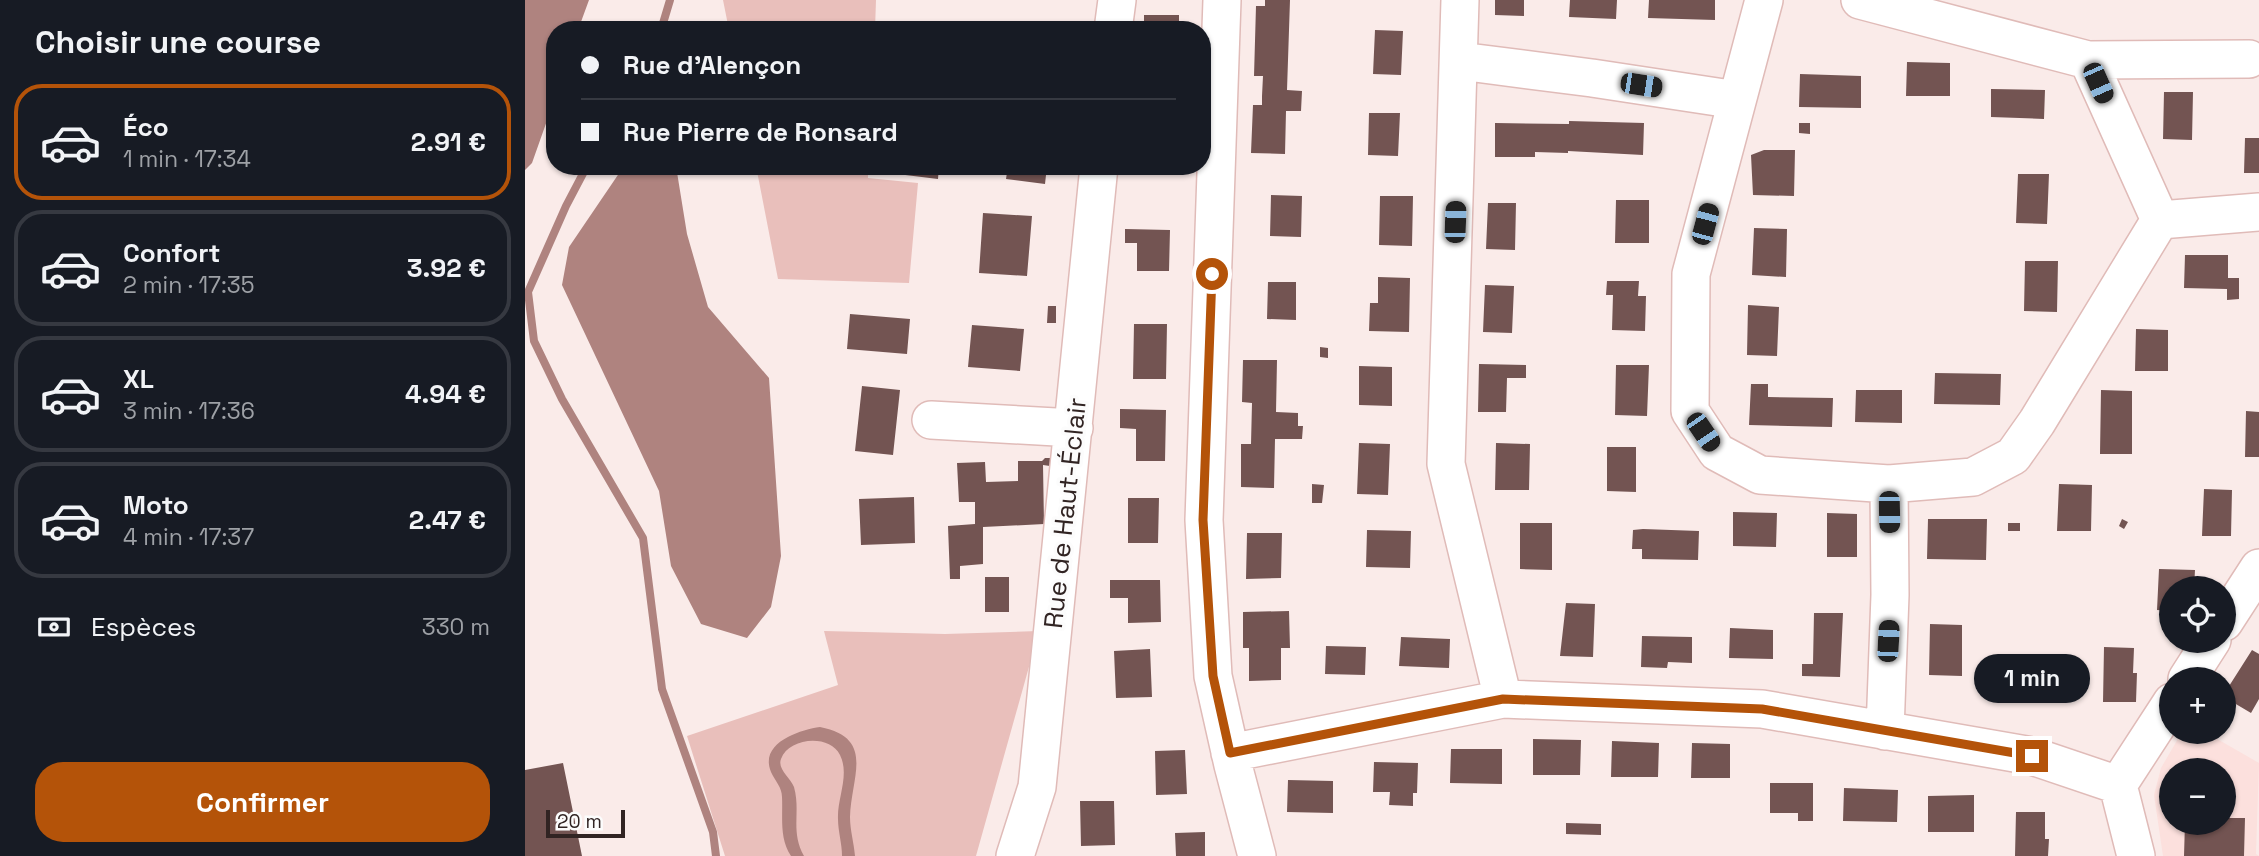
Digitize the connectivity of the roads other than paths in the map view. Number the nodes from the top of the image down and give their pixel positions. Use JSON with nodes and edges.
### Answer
{"nodes":[{"id":1,"x":1117,"y":0,"type":"edge"},
{"id":2,"x":1222,"y":0,"type":"edge"},
{"id":3,"x":1460,"y":0,"type":"edge"},
{"id":4,"x":1764,"y":0,"type":"edge"},
{"id":5,"x":1860,"y":0,"type":"edge"},
{"id":6,"x":1114,"y":21,"type":"edge"},
{"id":7,"x":2249,"y":59,"type":"dead end"},
{"id":8,"x":2088,"y":60,"type":"junction"},
{"id":9,"x":1460,"y":61,"type":"junction"},
{"id":10,"x":1737,"y":100,"type":"junction"},
{"id":11,"x":1098,"y":175,"type":"edge"},
{"id":12,"x":2259,"y":212,"type":"edge"},
{"id":13,"x":2160,"y":220,"type":"junction"},
{"id":14,"x":932,"y":420,"type":"dead end"},
{"id":15,"x":1074,"y":428,"type":"junction"},
{"id":16,"x":1888,"y":484,"type":"junction"},
{"id":17,"x":2259,"y":568,"type":"edge"},
{"id":18,"x":2240,"y":613,"type":"edge"},
{"id":19,"x":1503,"y":699,"type":"junction"},
{"id":20,"x":2159,"y":722,"type":"edge"},
{"id":21,"x":1885,"y":731,"type":"junction"},
{"id":22,"x":1230,"y":753,"type":"junction"},
{"id":23,"x":2118,"y":785,"type":"junction"},
{"id":24,"x":1016,"y":856,"type":"edge"},
{"id":25,"x":1257,"y":856,"type":"edge"},
{"id":26,"x":2136,"y":856,"type":"edge"}],
"edges":[{"from":1,"to":6,"type":"street"},
{"from":2,"to":22,"type":"street"},
{"from":3,"to":9,"type":"street"},
{"from":4,"to":10,"type":"street"},
{"from":5,"to":8,"type":"street"},
{"from":7,"to":8,"type":"street"},
{"from":8,"to":13,"type":"street"},
{"from":9,"to":10,"type":"street"},
{"from":9,"to":19,"type":"street"},
{"from":10,"to":16,"type":"street"},
{"from":11,"to":15,"type":"street","name":"Rue de Haut-Éclair"},
{"from":12,"to":13,"type":"street"},
{"from":13,"to":16,"type":"street"},
{"from":14,"to":15,"type":"street"},
{"from":15,"to":24,"type":"street","name":"Rue de Haut-Éclair"},
{"from":16,"to":21,"type":"street"},
{"from":17,"to":18,"type":"street"},
{"from":19,"to":21,"type":"street"},
{"from":19,"to":22,"type":"street"},
{"from":20,"to":23,"type":"street"},
{"from":21,"to":23,"type":"street"},
{"from":22,"to":25,"type":"street"},
{"from":23,"to":26,"type":"street"}]}
